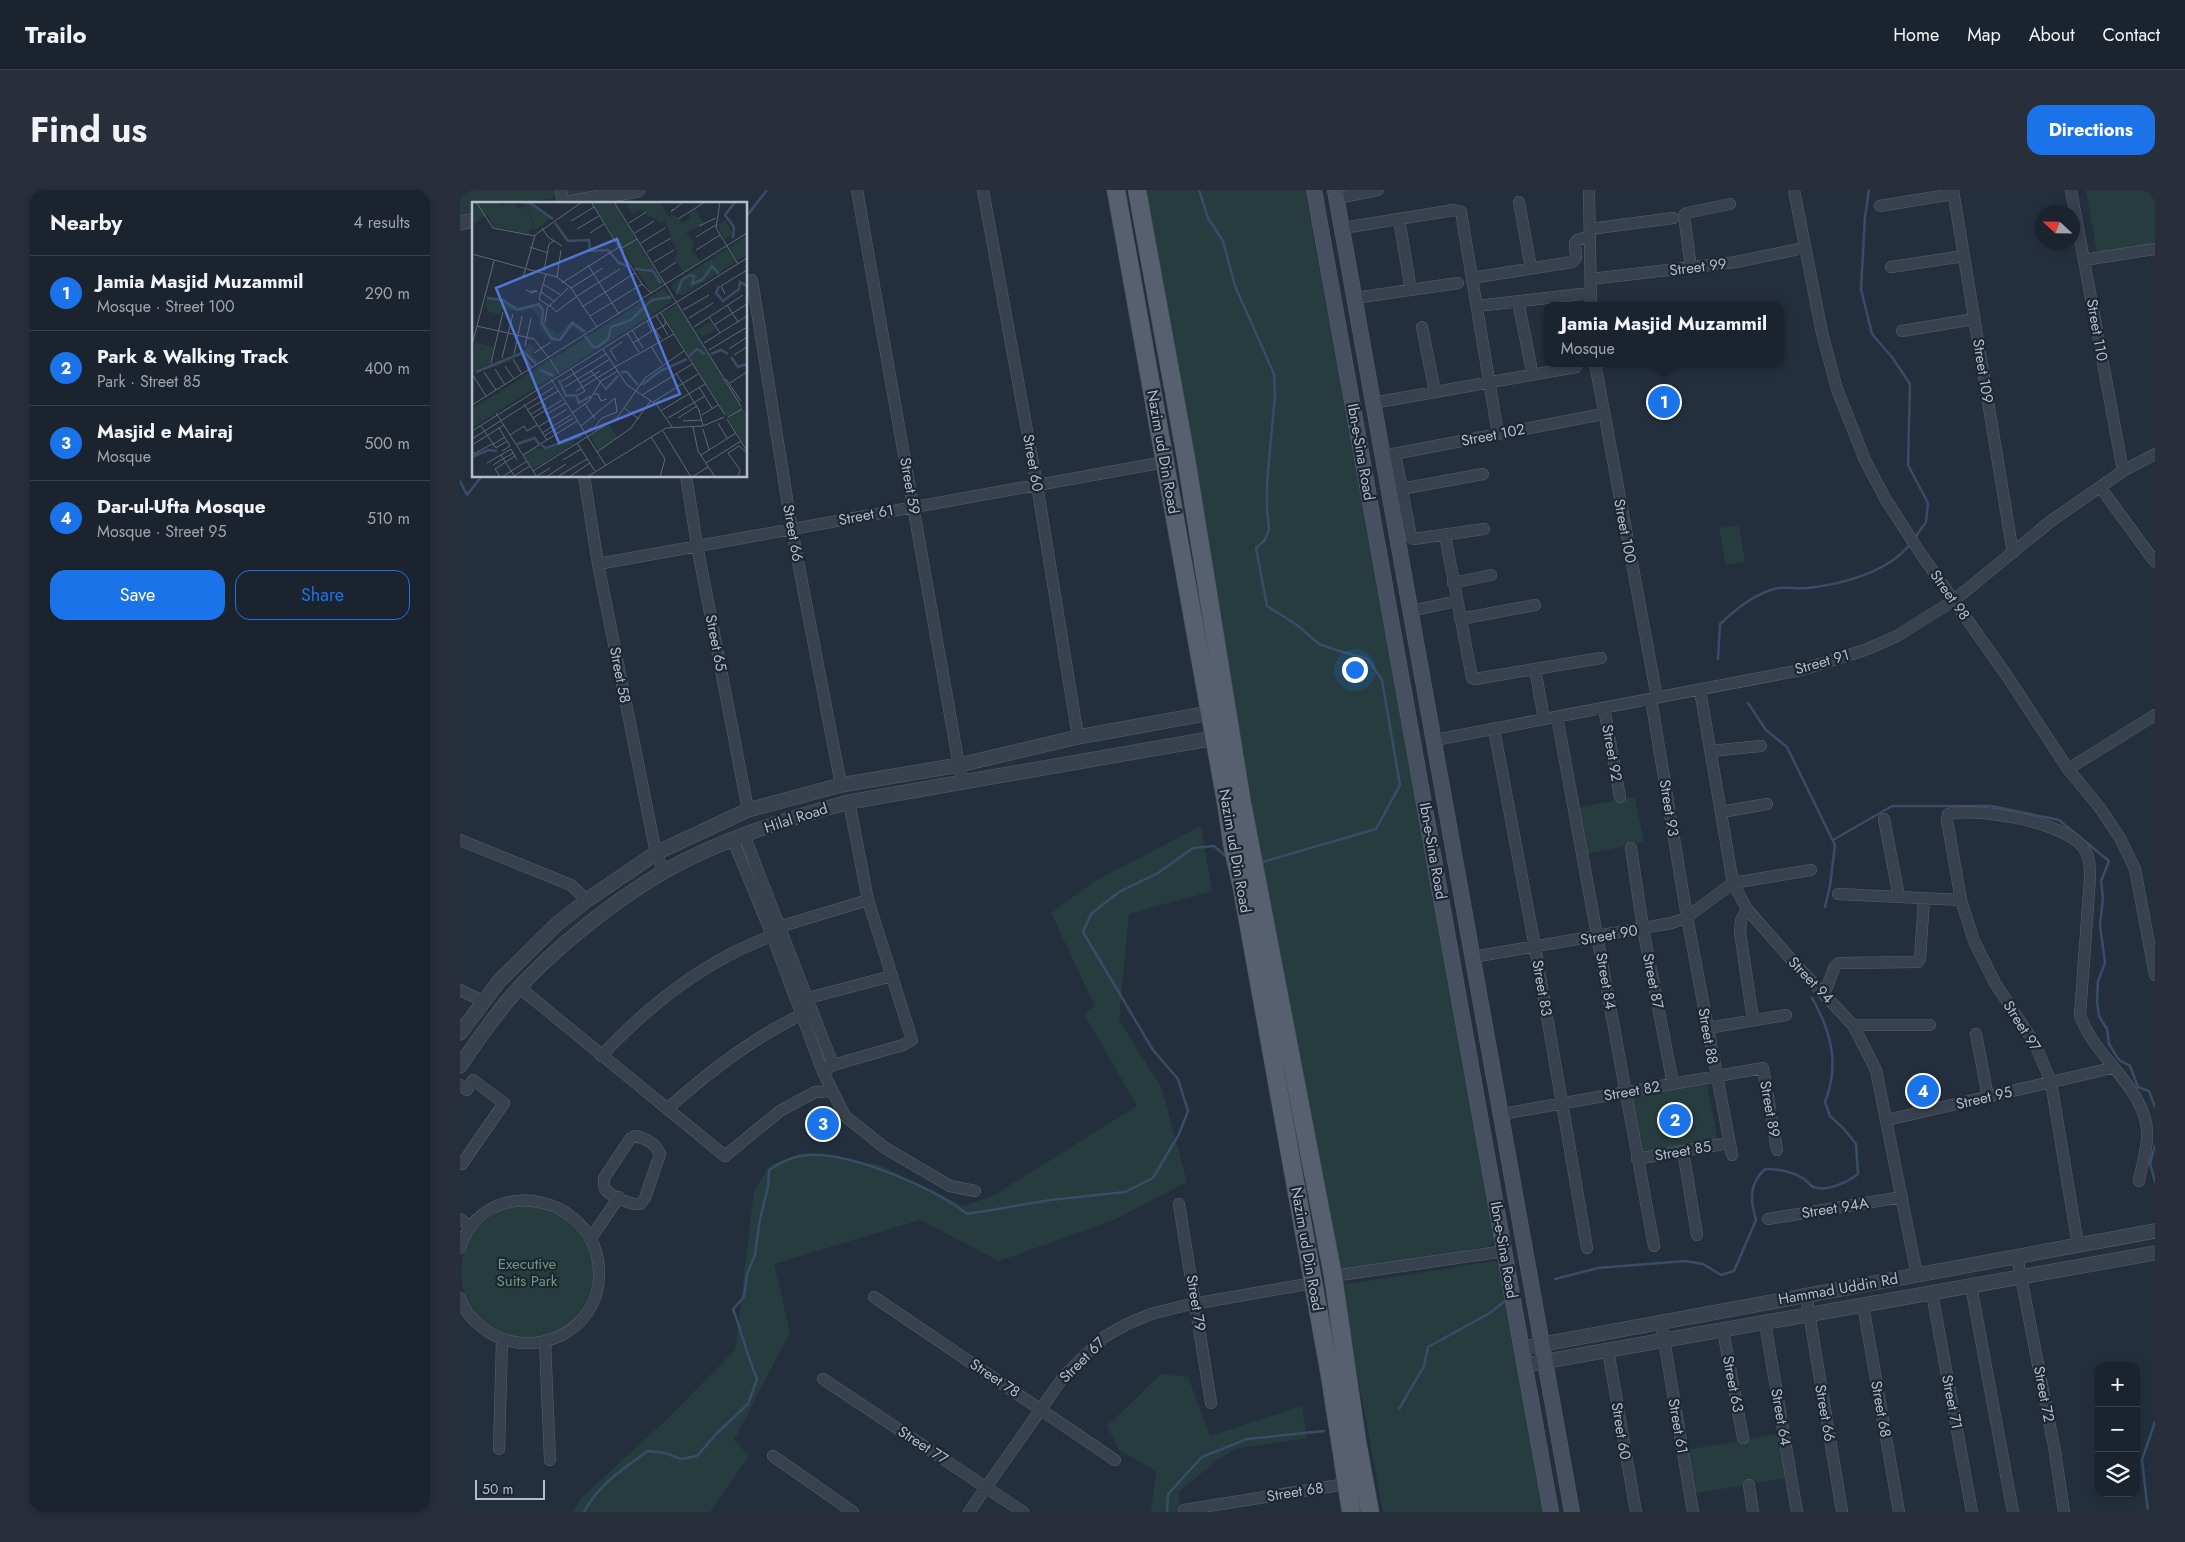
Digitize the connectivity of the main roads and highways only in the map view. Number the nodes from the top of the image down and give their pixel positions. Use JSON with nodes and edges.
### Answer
{"nodes":[{"id":1,"x":1314,"y":190,"type":"edge"},
{"id":2,"x":1336,"y":194,"type":"edge"},
{"id":3,"x":1138,"y":195,"type":"edge"},
{"id":4,"x":1117,"y":198,"type":"edge"},
{"id":5,"x":1203,"y":573,"type":"junction"},
{"id":6,"x":1185,"y":576,"type":"junction"},
{"id":7,"x":1434,"y":738,"type":"junction"},
{"id":8,"x":1412,"y":739,"type":"junction"},
{"id":9,"x":1235,"y":806,"type":"junction"},
{"id":10,"x":1516,"y":1194,"type":"junction"},
{"id":11,"x":1495,"y":1196,"type":"junction"},
{"id":12,"x":1323,"y":1231,"type":"junction"},
{"id":13,"x":1304,"y":1235,"type":"junction"},
{"id":14,"x":1358,"y":1441,"type":"junction"},
{"id":15,"x":1340,"y":1444,"type":"junction"},
{"id":16,"x":1351,"y":1512,"type":"edge"},
{"id":17,"x":1370,"y":1512,"type":"edge"},
{"id":18,"x":1552,"y":1512,"type":"edge"},
{"id":19,"x":1572,"y":1512,"type":"edge"}],
"edges":[{"from":1,"to":8,"type":"main road","name":"Ibn-e-Sina Road"},
{"from":2,"to":7,"type":"main road","name":"Ibn-e-Sina Road"},
{"from":3,"to":4,"type":"main road"},
{"from":3,"to":5,"type":"main road","name":"Nazim ud Din Road"},
{"from":4,"to":6,"type":"main road","name":"Nazim ud Din Road"},
{"from":5,"to":6,"type":"main road"},
{"from":5,"to":9,"type":"main road","name":"Nazim ud Din Road"},
{"from":6,"to":9,"type":"main road","name":"Nazim ud Din Road"},
{"from":7,"to":8,"type":"main road"},
{"from":7,"to":10,"type":"main road","name":"Ibn-e-Sina Road"},
{"from":8,"to":11,"type":"main road","name":"Ibn-e-Sina Road"},
{"from":9,"to":12,"type":"main road","name":"Nazim ud Din Road"},
{"from":9,"to":13,"type":"main road","name":"Nazim ud Din Road"},
{"from":10,"to":11,"type":"main road"},
{"from":10,"to":19,"type":"main road","name":"Ibn-e-Sina Road"},
{"from":11,"to":18,"type":"main road","name":"Ibn-e-Sina Road"},
{"from":12,"to":13,"type":"main road"},
{"from":12,"to":14,"type":"main road","name":"Nazim ud Din Road"},
{"from":13,"to":15,"type":"main road","name":"Nazim ud Din Road"},
{"from":14,"to":15,"type":"main road"},
{"from":14,"to":17,"type":"main road","name":"Nazim ud Din Road"},
{"from":15,"to":16,"type":"main road","name":"Nazim ud Din Road"}]}
